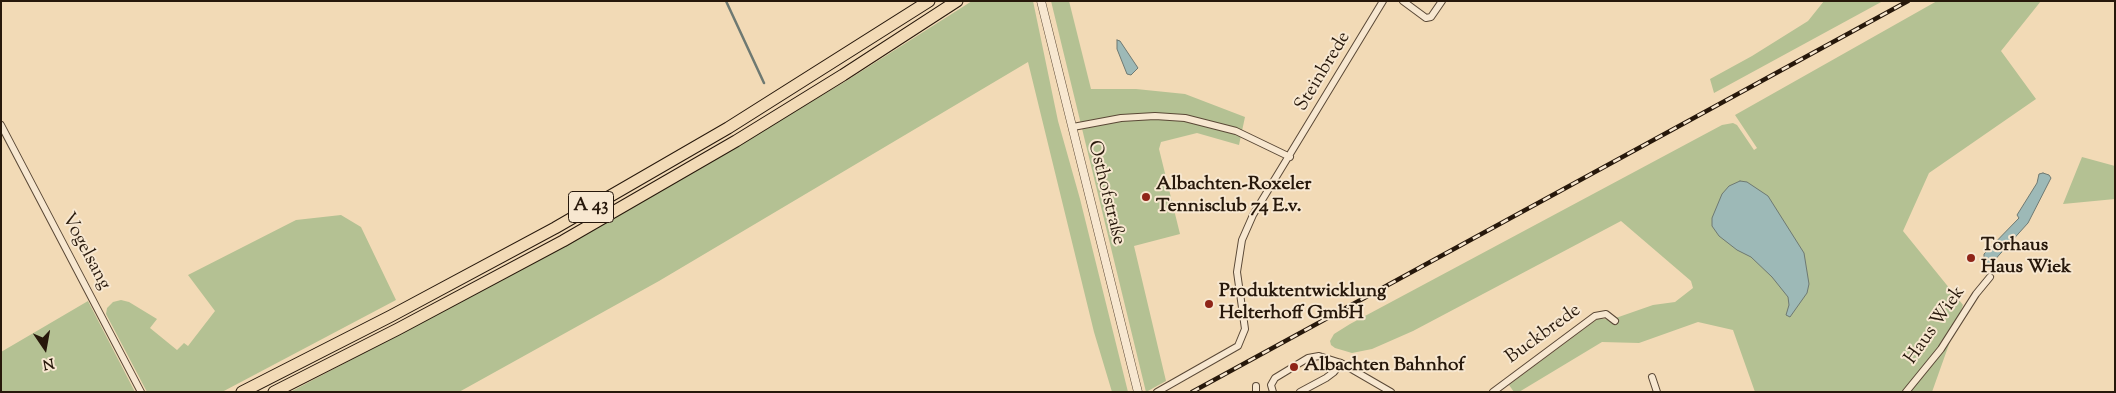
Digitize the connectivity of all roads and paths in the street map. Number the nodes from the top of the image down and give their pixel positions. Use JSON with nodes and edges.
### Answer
{"nodes":[{"id":1,"x":929,"y":1,"type":"edge"},
{"id":2,"x":957,"y":1,"type":"edge"},
{"id":3,"x":1041,"y":1,"type":"edge"},
{"id":4,"x":1383,"y":1,"type":"edge"},
{"id":5,"x":1403,"y":1,"type":"edge"},
{"id":6,"x":1442,"y":1,"type":"edge"},
{"id":7,"x":1,"y":125,"type":"edge"},
{"id":8,"x":1073,"y":128,"type":"junction"},
{"id":9,"x":1290,"y":157,"type":"junction"},
{"id":10,"x":1990,"y":277,"type":"dead end"},
{"id":11,"x":1615,"y":321,"type":"dead end"},
{"id":12,"x":1341,"y":363,"type":"junction"},
{"id":13,"x":1652,"y":377,"type":"dead end"},
{"id":14,"x":1137,"y":388,"type":"edge"},
{"id":15,"x":141,"y":392,"type":"edge"},
{"id":16,"x":242,"y":392,"type":"edge"},
{"id":17,"x":274,"y":392,"type":"edge"},
{"id":18,"x":1157,"y":392,"type":"edge"},
{"id":19,"x":1272,"y":392,"type":"edge"},
{"id":20,"x":1300,"y":392,"type":"edge"},
{"id":21,"x":1391,"y":392,"type":"edge"},
{"id":22,"x":1493,"y":392,"type":"edge"},
{"id":23,"x":1657,"y":392,"type":"edge"},
{"id":24,"x":1906,"y":392,"type":"edge"}],
"edges":[{"from":1,"to":16,"type":"highway","number":"A 43"},
{"from":2,"to":17,"type":"highway","number":"A 43"},
{"from":3,"to":8,"type":"street","name":"Osthofstraße"},
{"from":4,"to":9,"type":"street","name":"Steinbrede"},
{"from":5,"to":6,"type":"street"},
{"from":7,"to":15,"type":"street","name":"Vogelsang"},
{"from":8,"to":9,"type":"street"},
{"from":8,"to":14,"type":"street","name":"Osthofstraße"},
{"from":9,"to":18,"type":"street","name":"Steinbrede"},
{"from":10,"to":24,"type":"street","name":"Haus Wiek"},
{"from":11,"to":22,"type":"street","name":"Buckbrede"},
{"from":12,"to":19,"type":"street"},
{"from":12,"to":20,"type":"street"},
{"from":12,"to":21,"type":"street"},
{"from":13,"to":23,"type":"street"}]}
